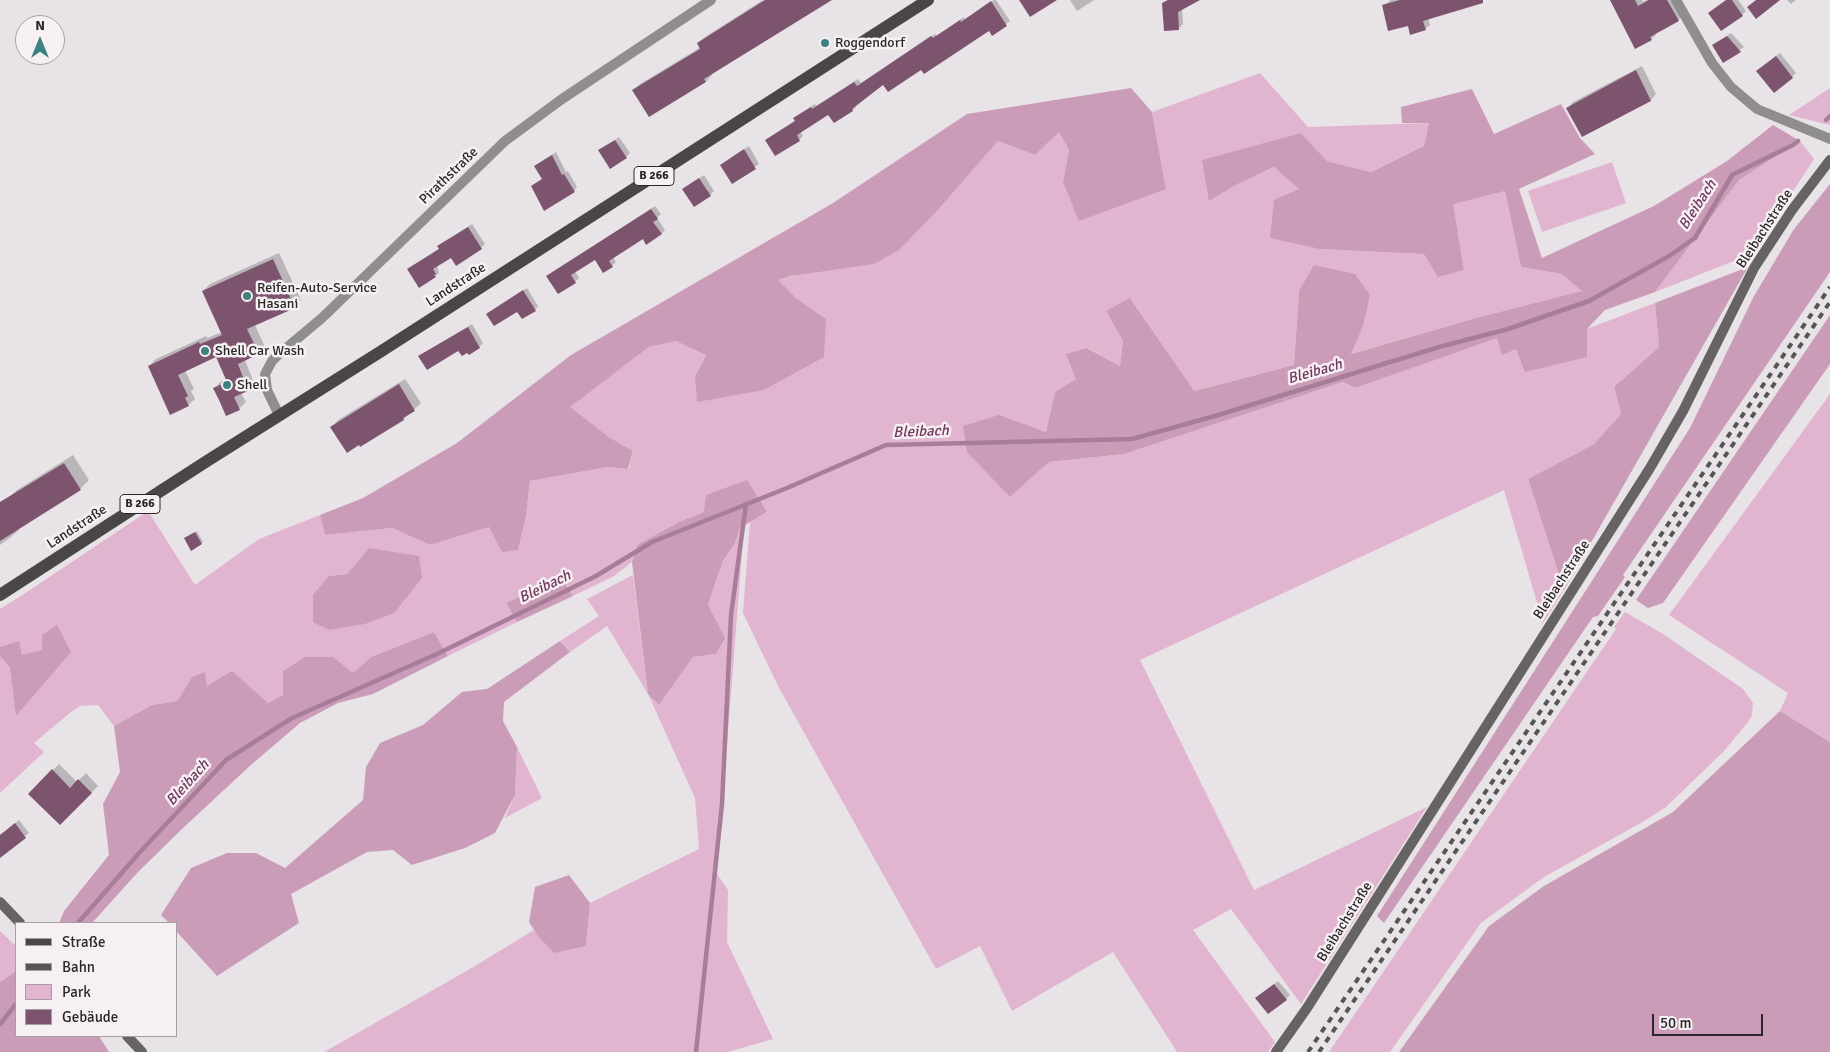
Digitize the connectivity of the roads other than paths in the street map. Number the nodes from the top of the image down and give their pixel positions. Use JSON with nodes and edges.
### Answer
{"nodes":[{"id":1,"x":928,"y":0,"type":"edge"},
{"id":2,"x":1676,"y":0,"type":"edge"},
{"id":3,"x":708,"y":2,"type":"edge"},
{"id":4,"x":1830,"y":139,"type":"edge"},
{"id":5,"x":1830,"y":160,"type":"edge"},
{"id":6,"x":280,"y":415,"type":"junction"},
{"id":7,"x":0,"y":595,"type":"edge"},
{"id":8,"x":0,"y":902,"type":"edge"},
{"id":9,"x":19,"y":922,"type":"edge"},
{"id":10,"x":128,"y":1037,"type":"edge"},
{"id":11,"x":142,"y":1052,"type":"edge"},
{"id":12,"x":1276,"y":1052,"type":"edge"}],
"edges":[{"from":1,"to":6,"type":"main road","name":"Landstraße","number":"B 266"},
{"from":2,"to":4,"type":"street"},
{"from":3,"to":6,"type":"street","name":"Pirathstraße"},
{"from":5,"to":12,"type":"main road","name":"Bleibachstraße"},
{"from":6,"to":7,"type":"main road","name":"Landstraße","number":"B 266"},
{"from":8,"to":9,"type":"main road"},
{"from":10,"to":11,"type":"main road"}]}
